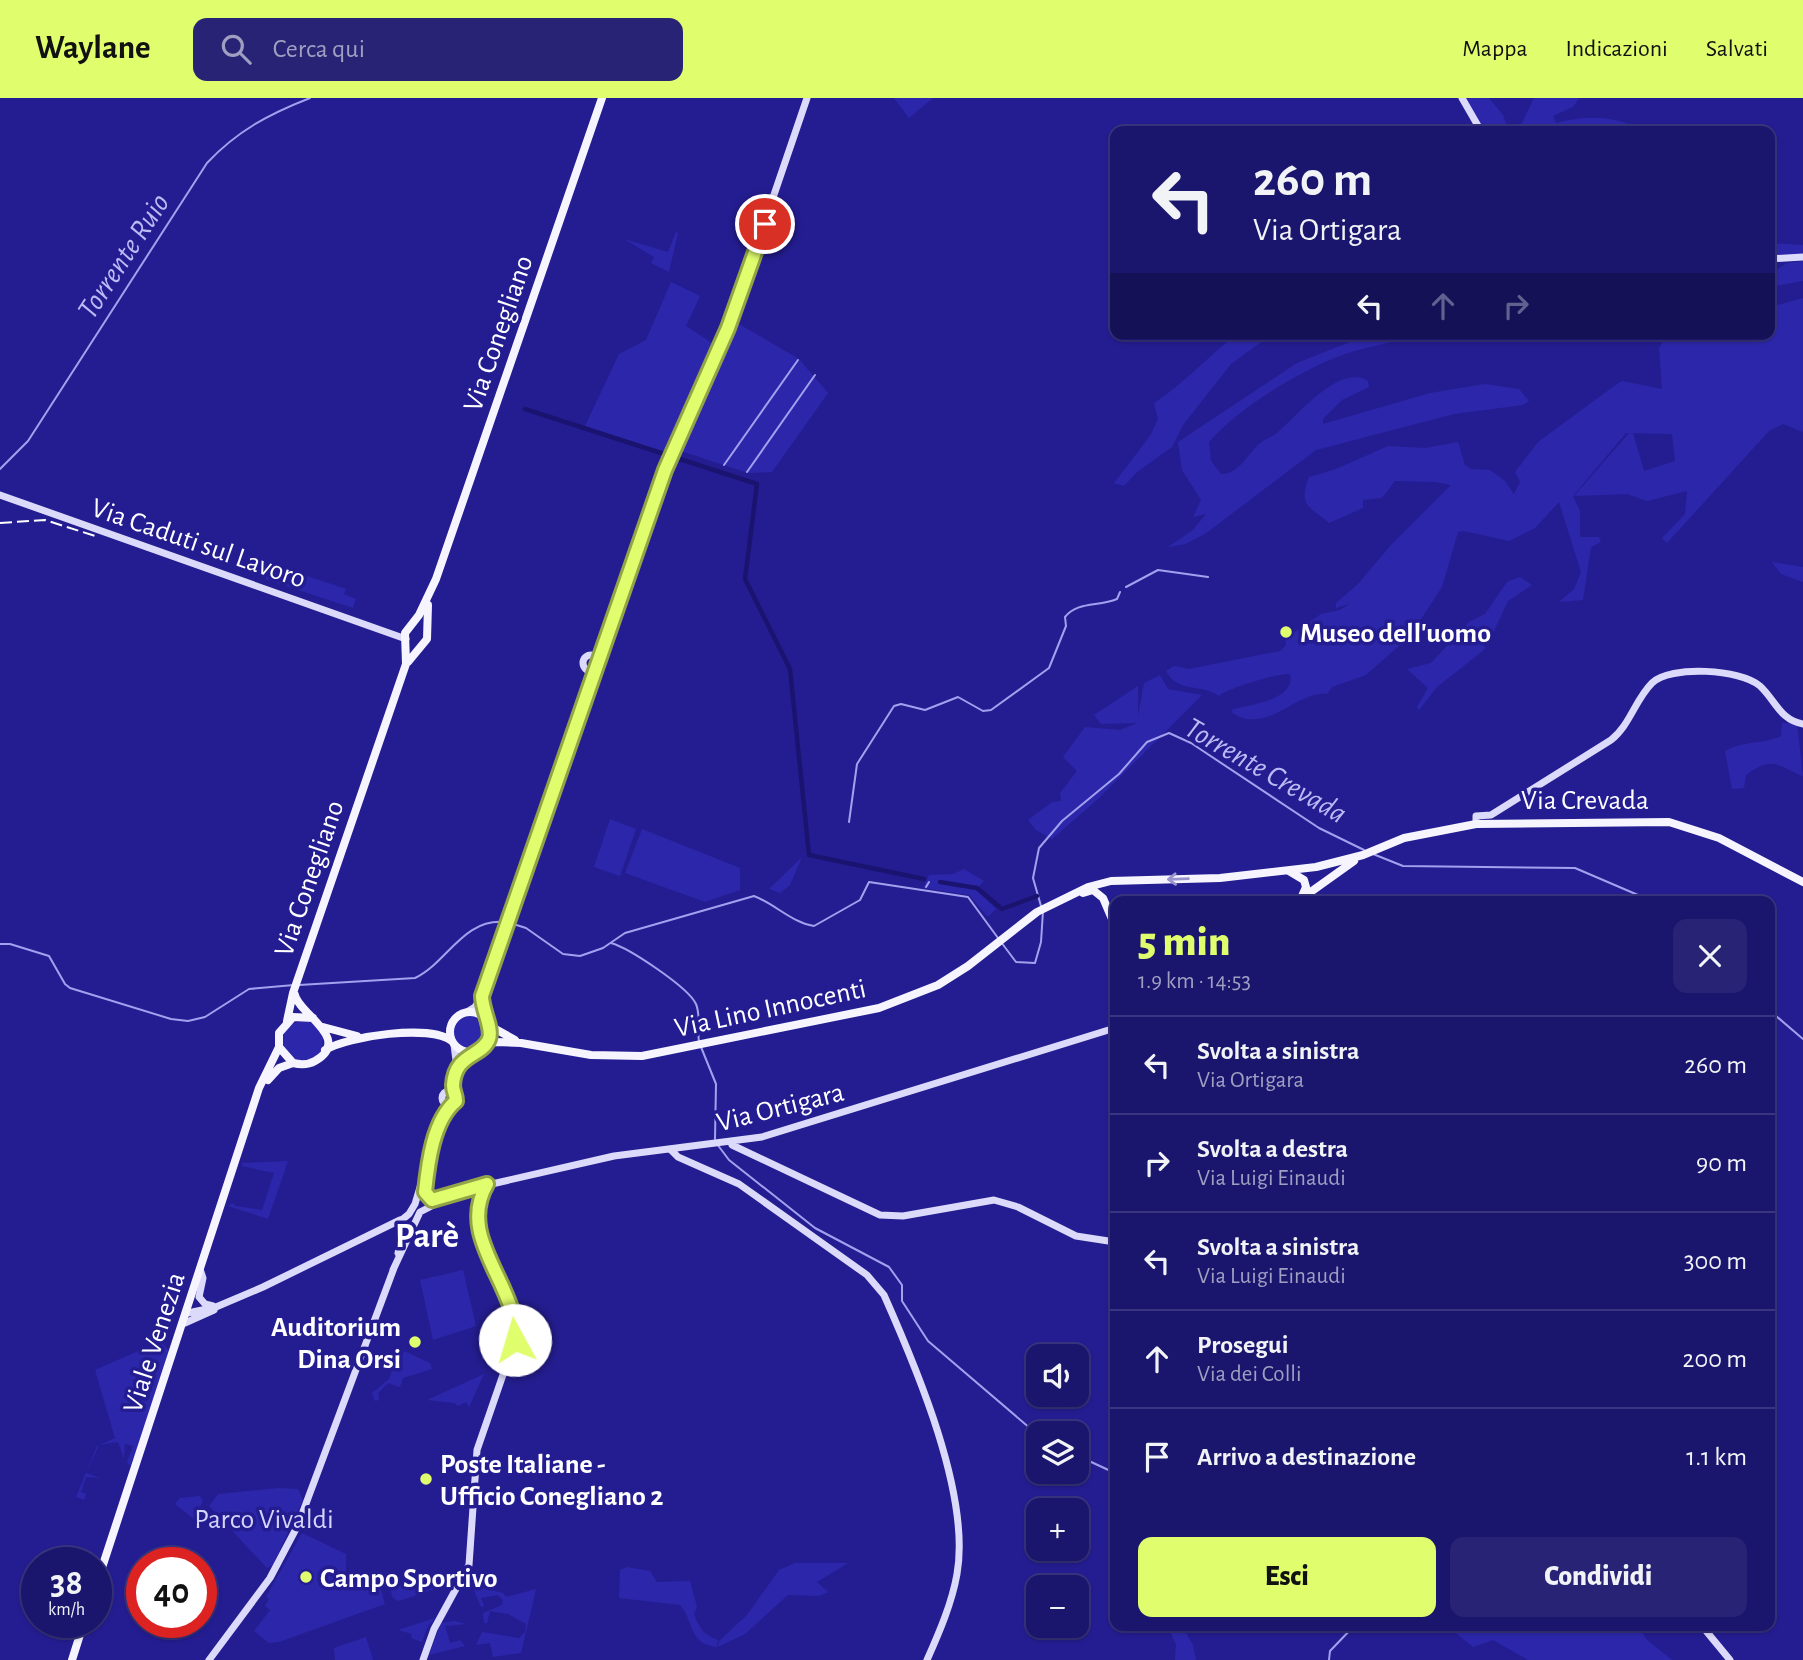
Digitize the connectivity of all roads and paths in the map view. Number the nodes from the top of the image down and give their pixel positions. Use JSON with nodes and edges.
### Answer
{"nodes":[{"id":1,"x":602,"y":98,"type":"edge"},
{"id":2,"x":807,"y":98,"type":"edge"},
{"id":3,"x":1462,"y":98,"type":"edge"},
{"id":4,"x":1478,"y":126,"type":"edge"},
{"id":5,"x":1803,"y":257,"type":"edge"},
{"id":6,"x":1775,"y":259,"type":"edge"},
{"id":7,"x":0,"y":495,"type":"edge"},
{"id":8,"x":434,"y":583,"type":"junction"},
{"id":9,"x":410,"y":627,"type":"junction"},
{"id":10,"x":385,"y":629,"type":"junction"},
{"id":11,"x":426,"y":632,"type":"junction"},
{"id":12,"x":406,"y":640,"type":"junction"},
{"id":13,"x":419,"y":646,"type":"junction"},
{"id":14,"x":595,"y":658,"type":"junction"},
{"id":15,"x":406,"y":664,"type":"junction"},
{"id":16,"x":591,"y":670,"type":"junction"},
{"id":17,"x":1803,"y":724,"type":"edge"},
{"id":18,"x":1491,"y":819,"type":"junction"},
{"id":19,"x":1363,"y":855,"type":"junction"},
{"id":20,"x":1318,"y":867,"type":"junction"},
{"id":21,"x":1284,"y":870,"type":"junction"},
{"id":22,"x":1137,"y":880,"type":"junction"},
{"id":23,"x":1802,"y":881,"type":"edge"},
{"id":24,"x":1325,"y":882,"type":"junction"},
{"id":25,"x":1302,"y":896,"type":"edge"},
{"id":26,"x":1305,"y":896,"type":"edge"},
{"id":27,"x":1057,"y":901,"type":"junction"},
{"id":28,"x":1107,"y":904,"type":"junction"},
{"id":29,"x":1110,"y":912,"type":"edge"},
{"id":30,"x":1009,"y":933,"type":"joint"},
{"id":31,"x":294,"y":988,"type":"junction"},
{"id":32,"x":482,"y":996,"type":"junction"},
{"id":33,"x":467,"y":1012,"type":"junction"},
{"id":34,"x":313,"y":1017,"type":"junction"},
{"id":35,"x":287,"y":1021,"type":"junction"},
{"id":36,"x":487,"y":1022,"type":"junction"},
{"id":37,"x":452,"y":1024,"type":"junction"},
{"id":38,"x":323,"y":1027,"type":"junction"},
{"id":39,"x":1110,"y":1030,"type":"edge"},
{"id":40,"x":428,"y":1034,"type":"junction"},
{"id":41,"x":364,"y":1037,"type":"junction"},
{"id":42,"x":453,"y":1043,"type":"junction"},
{"id":43,"x":521,"y":1043,"type":"junction"},
{"id":44,"x":485,"y":1046,"type":"junction"},
{"id":45,"x":279,"y":1047,"type":"junction"},
{"id":46,"x":325,"y":1050,"type":"junction"},
{"id":47,"x":474,"y":1052,"type":"junction"},
{"id":48,"x":293,"y":1063,"type":"junction"},
{"id":49,"x":457,"y":1071,"type":"junction"},
{"id":50,"x":452,"y":1089,"type":"junction"},
{"id":51,"x":446,"y":1106,"type":"junction"},
{"id":52,"x":253,"y":1111,"type":"junction"},
{"id":53,"x":746,"y":1141,"type":"junction"},
{"id":54,"x":721,"y":1144,"type":"junction"},
{"id":55,"x":671,"y":1150,"type":"junction"},
{"id":56,"x":745,"y":1150,"type":"junction"},
{"id":57,"x":755,"y":1154,"type":"junction"},
{"id":58,"x":428,"y":1162,"type":"junction"},
{"id":59,"x":487,"y":1184,"type":"junction"},
{"id":60,"x":477,"y":1187,"type":"junction"},
{"id":61,"x":427,"y":1197,"type":"junction"},
{"id":62,"x":446,"y":1198,"type":"junction"},
{"id":63,"x":480,"y":1199,"type":"junction"},
{"id":64,"x":416,"y":1201,"type":"junction"},
{"id":65,"x":425,"y":1209,"type":"junction"},
{"id":66,"x":403,"y":1219,"type":"junction"},
{"id":67,"x":389,"y":1227,"type":"junction"},
{"id":68,"x":405,"y":1229,"type":"junction"},
{"id":69,"x":1110,"y":1241,"type":"edge"},
{"id":70,"x":200,"y":1269,"type":"junction"},
{"id":71,"x":227,"y":1303,"type":"junction"},
{"id":72,"x":188,"y":1313,"type":"junction"},
{"id":73,"x":185,"y":1322,"type":"junction"},
{"id":74,"x":109,"y":1547,"type":"edge"},
{"id":75,"x":1706,"y":1631,"type":"edge"},
{"id":76,"x":79,"y":1638,"type":"edge"},
{"id":77,"x":72,"y":1660,"type":"edge"},
{"id":78,"x":209,"y":1660,"type":"edge"},
{"id":79,"x":423,"y":1660,"type":"edge"},
{"id":80,"x":927,"y":1660,"type":"edge"},
{"id":81,"x":1730,"y":1660,"type":"edge"}],
"edges":[{"from":1,"to":8,"type":"main road","name":"Via Conegliano"},
{"from":2,"to":14,"type":"street"},
{"from":3,"to":4,"type":"street"},
{"from":5,"to":6,"type":"street"},
{"from":7,"to":10,"type":"street","name":"Via Caduti sul Lavoro"},
{"from":8,"to":9,"type":"main road","name":"Via Conegliano"},
{"from":8,"to":11,"type":"main road","name":"Via Conegliano"},
{"from":9,"to":10,"type":"street","name":"Via Caduti sul Lavoro"},
{"from":9,"to":11,"type":"main road"},
{"from":9,"to":12,"type":"main road"},
{"from":10,"to":12,"type":"street","name":"Via Caduti sul Lavoro"},
{"from":11,"to":13,"type":"main road"},
{"from":12,"to":13,"type":"main road"},
{"from":12,"to":15,"type":"main road","name":"Via Conegliano"},
{"from":13,"to":15,"type":"main road","name":"Via Conegliano"},
{"from":14,"to":16,"type":"street"},
{"from":14,"to":16,"type":"street"},
{"from":15,"to":31,"type":"main road","name":"Via Conegliano"},
{"from":16,"to":32,"type":"street"},
{"from":17,"to":18,"type":"street"},
{"from":18,"to":19,"type":"main road","name":"Via Crevada"},
{"from":18,"to":23,"type":"main road","name":"Via Crevada"},
{"from":19,"to":20,"type":"main road","name":"Via Crevada"},
{"from":19,"to":24,"type":"main road","name":"Via Crevada"},
{"from":20,"to":21,"type":"main road","name":"Via Crevada"},
{"from":20,"to":24,"type":"main road"},
{"from":21,"to":22,"type":"main road","name":"Via Crevada","one_way":true},
{"from":21,"to":25,"type":"main road"},
{"from":22,"to":27,"type":"main road","name":"Via Crevada"},
{"from":22,"to":28,"type":"main road"},
{"from":24,"to":26,"type":"main road","name":"Via Crevada"},
{"from":27,"to":28,"type":"main road","name":"Via Crevada"},
{"from":27,"to":30,"type":"main road","name":"Via Crevada"},
{"from":28,"to":29,"type":"main road"},
{"from":30,"to":43,"type":"main road","name":"Via Lino Innocenti"},
{"from":31,"to":34,"type":"main road"},
{"from":31,"to":35,"type":"main road","name":"Viale Venezia"},
{"from":32,"to":33,"type":"street"},
{"from":32,"to":36,"type":"street"},
{"from":33,"to":36,"type":"main road"},
{"from":33,"to":37,"type":"main road"},
{"from":34,"to":35,"type":"main road"},
{"from":34,"to":38,"type":"main road"},
{"from":35,"to":45,"type":"main road","name":"Viale Venezia"},
{"from":36,"to":43,"type":"main road","name":"Via Lino Innocenti"},
{"from":36,"to":44,"type":"main road"},
{"from":37,"to":40,"type":"main road"},
{"from":37,"to":42,"type":"main road"},
{"from":38,"to":41,"type":"main road"},
{"from":38,"to":46,"type":"main road"},
{"from":39,"to":53,"type":"street","name":"Via Ortigara"},
{"from":40,"to":41,"type":"main road"},
{"from":40,"to":42,"type":"main road"},
{"from":41,"to":46,"type":"main road"},
{"from":42,"to":47,"type":"main road"},
{"from":42,"to":49,"type":"street"},
{"from":43,"to":44,"type":"main road","name":"Via Lino Innocenti"},
{"from":44,"to":47,"type":"main road"},
{"from":45,"to":48,"type":"main road"},
{"from":45,"to":52,"type":"main road","name":"Viale Venezia"},
{"from":46,"to":48,"type":"main road","name":"Viale Venezia"},
{"from":47,"to":49,"type":"street"},
{"from":48,"to":52,"type":"main road","name":"Viale Venezia"},
{"from":49,"to":50,"type":"street"},
{"from":50,"to":51,"type":"street"},
{"from":50,"to":51,"type":"street"},
{"from":51,"to":58,"type":"street"},
{"from":52,"to":70,"type":"main road","name":"Viale Venezia"},
{"from":53,"to":54,"type":"street","name":"Via Ortigara"},
{"from":53,"to":56,"type":"street"},
{"from":53,"to":57,"type":"street"},
{"from":54,"to":55,"type":"street","name":"Via Ortigara"},
{"from":54,"to":56,"type":"street"},
{"from":55,"to":59,"type":"street","name":"Via Ortigara"},
{"from":55,"to":80,"type":"street"},
{"from":56,"to":57,"type":"street"},
{"from":57,"to":69,"type":"street"},
{"from":58,"to":61,"type":"street"},
{"from":58,"to":64,"type":"street"},
{"from":59,"to":60,"type":"street","name":"Via Ortigara"},
{"from":59,"to":63,"type":"street"},
{"from":60,"to":62,"type":"street","name":"Via Ortigara"},
{"from":60,"to":63,"type":"street"},
{"from":61,"to":62,"type":"street","name":"Via Ortigara"},
{"from":61,"to":64,"type":"street","name":"Via Ortigara"},
{"from":61,"to":65,"type":"street"},
{"from":62,"to":65,"type":"street","name":"Via Ortigara"},
{"from":63,"to":79,"type":"street"},
{"from":64,"to":65,"type":"street"},
{"from":64,"to":66,"type":"street"},
{"from":65,"to":68,"type":"street"},
{"from":66,"to":67,"type":"street"},
{"from":66,"to":68,"type":"street"},
{"from":66,"to":68,"type":"street"},
{"from":67,"to":68,"type":"street"},
{"from":67,"to":71,"type":"street"},
{"from":68,"to":78,"type":"street"},
{"from":70,"to":71,"type":"street"},
{"from":70,"to":72,"type":"main road","name":"Viale Venezia"},
{"from":71,"to":72,"type":"street"},
{"from":71,"to":73,"type":"street"},
{"from":72,"to":73,"type":"main road","name":"Viale Venezia"},
{"from":73,"to":74,"type":"main road","name":"Viale Venezia"},
{"from":75,"to":81,"type":"street"},
{"from":76,"to":77,"type":"main road"}]}
